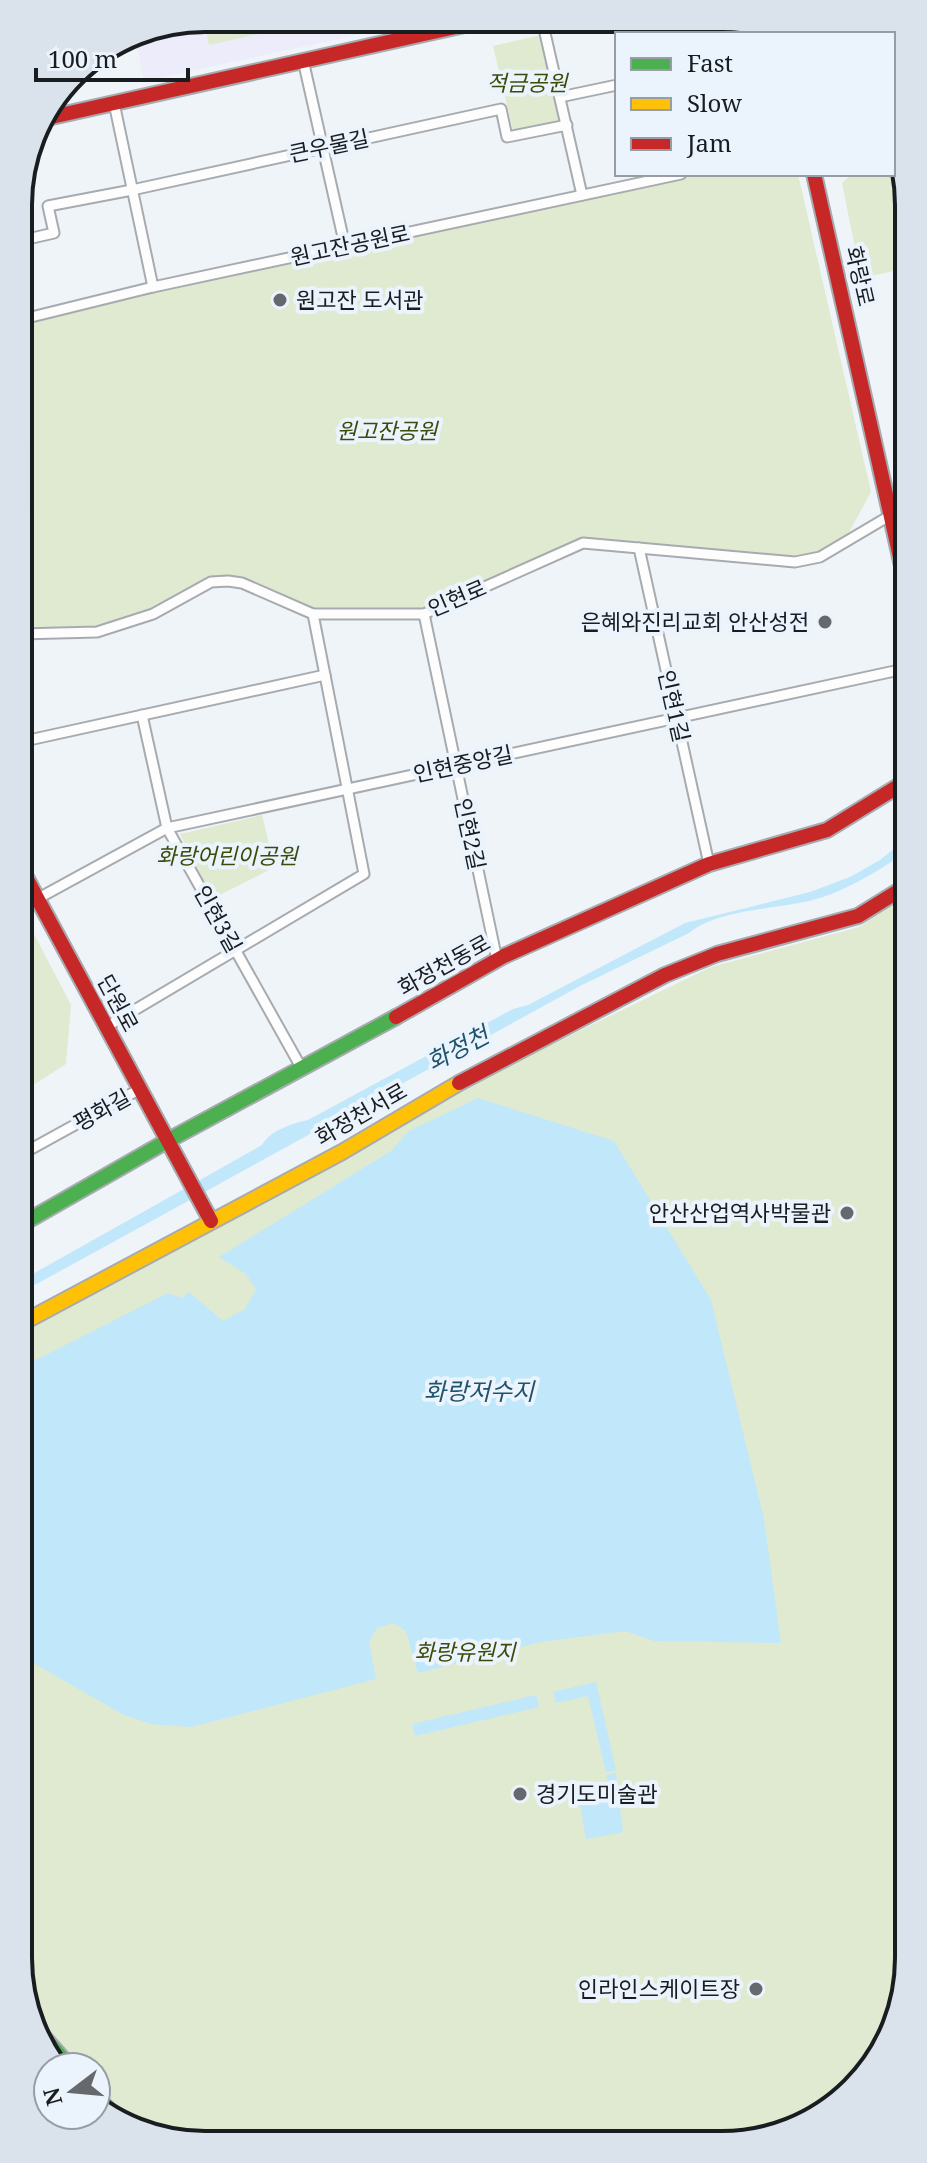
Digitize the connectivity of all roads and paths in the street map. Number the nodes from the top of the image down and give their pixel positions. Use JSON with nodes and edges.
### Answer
{"nodes":[{"id":1,"x":432,"y":32,"type":"edge"},
{"id":2,"x":545,"y":32,"type":"edge"},
{"id":3,"x":303,"y":60,"type":"junction"},
{"id":4,"x":615,"y":85,"type":"edge"},
{"id":5,"x":560,"y":97,"type":"junction"},
{"id":6,"x":114,"y":103,"type":"junction"},
{"id":7,"x":57,"y":116,"type":"edge"},
{"id":8,"x":567,"y":125,"type":"junction"},
{"id":9,"x":323,"y":148,"type":"junction"},
{"id":10,"x":672,"y":176,"type":"edge"},
{"id":11,"x":814,"y":176,"type":"edge"},
{"id":12,"x":132,"y":190,"type":"junction"},
{"id":13,"x":582,"y":195,"type":"junction"},
{"id":14,"x":32,"y":238,"type":"edge"},
{"id":15,"x":345,"y":246,"type":"junction"},
{"id":16,"x":153,"y":287,"type":"junction"},
{"id":17,"x":32,"y":317,"type":"edge"},
{"id":18,"x":891,"y":515,"type":"junction"},
{"id":19,"x":895,"y":533,"type":"edge"},
{"id":20,"x":639,"y":548,"type":"junction"},
{"id":21,"x":313,"y":614,"type":"junction"},
{"id":22,"x":424,"y":614,"type":"junction"},
{"id":23,"x":32,"y":634,"type":"edge"},
{"id":24,"x":895,"y":671,"type":"edge"},
{"id":25,"x":325,"y":675,"type":"junction"},
{"id":26,"x":142,"y":715,"type":"junction"},
{"id":27,"x":676,"y":718,"type":"junction"},
{"id":28,"x":32,"y":739,"type":"edge"},
{"id":29,"x":456,"y":766,"type":"junction"},
{"id":30,"x":895,"y":788,"type":"edge"},
{"id":31,"x":347,"y":789,"type":"junction"},
{"id":32,"x":167,"y":828,"type":"junction"},
{"id":33,"x":709,"y":864,"type":"junction"},
{"id":34,"x":32,"y":889,"type":"edge"},
{"id":35,"x":895,"y":895,"type":"edge"},
{"id":36,"x":37,"y":899,"type":"junction"},
{"id":37,"x":236,"y":951,"type":"junction"},
{"id":38,"x":497,"y":960,"type":"junction"},
{"id":39,"x":106,"y":1027,"type":"junction"},
{"id":40,"x":302,"y":1069,"type":"junction"},
{"id":41,"x":140,"y":1089,"type":"junction"},
{"id":42,"x":167,"y":1141,"type":"junction"},
{"id":43,"x":32,"y":1148,"type":"edge"},
{"id":44,"x":208,"y":1217,"type":"junction"},
{"id":45,"x":32,"y":1218,"type":"edge"},
{"id":46,"x":32,"y":1317,"type":"edge"}],
"edges":[{"from":1,"to":3,"type":"street"},
{"from":2,"to":5,"type":"street"},
{"from":3,"to":6,"type":"street"},
{"from":3,"to":9,"type":"street"},
{"from":4,"to":5,"type":"street"},
{"from":5,"to":8,"type":"street"},
{"from":6,"to":7,"type":"street"},
{"from":6,"to":12,"type":"street"},
{"from":8,"to":9,"type":"street","name":"큰우물길"},
{"from":8,"to":13,"type":"street"},
{"from":9,"to":12,"type":"street","name":"큰우물길"},
{"from":9,"to":15,"type":"street"},
{"from":10,"to":13,"type":"street","name":"원고잔공원로"},
{"from":11,"to":18,"type":"street","name":"화랑로"},
{"from":12,"to":14,"type":"street","name":"큰우물길"},
{"from":12,"to":16,"type":"street"},
{"from":13,"to":15,"type":"street","name":"원고잔공원로"},
{"from":15,"to":16,"type":"street","name":"원고잔공원로"},
{"from":16,"to":17,"type":"street","name":"원고잔공원로"},
{"from":18,"to":19,"type":"street","name":"화랑로"},
{"from":18,"to":20,"type":"street","name":"인현로"},
{"from":20,"to":22,"type":"street","name":"인현로"},
{"from":20,"to":27,"type":"street","name":"인현1길"},
{"from":21,"to":22,"type":"street","name":"인현로"},
{"from":21,"to":23,"type":"street","name":"인현로"},
{"from":21,"to":25,"type":"street"},
{"from":22,"to":29,"type":"street","name":"인현2길"},
{"from":24,"to":27,"type":"street","name":"인현중앙길"},
{"from":25,"to":26,"type":"street"},
{"from":25,"to":31,"type":"street"},
{"from":26,"to":28,"type":"street"},
{"from":26,"to":32,"type":"street","name":"인현3길"},
{"from":27,"to":29,"type":"street","name":"인현중앙길"},
{"from":27,"to":33,"type":"street","name":"인현1길"},
{"from":29,"to":31,"type":"street","name":"인현중앙길"},
{"from":29,"to":38,"type":"street","name":"인현2길"},
{"from":30,"to":33,"type":"street","name":"화정천동로"},
{"from":31,"to":32,"type":"street","name":"인현중앙길"},
{"from":31,"to":37,"type":"street"},
{"from":32,"to":36,"type":"street","name":"인현중앙길"},
{"from":32,"to":37,"type":"street","name":"인현3길"},
{"from":33,"to":38,"type":"street","name":"화정천동로"},
{"from":34,"to":36,"type":"street","name":"단원로"},
{"from":35,"to":44,"type":"street","name":"화정천서로"},
{"from":36,"to":39,"type":"street","name":"단원로"},
{"from":37,"to":39,"type":"street"},
{"from":37,"to":40,"type":"street","name":"인현3길"},
{"from":38,"to":40,"type":"street","name":"화정천동로"},
{"from":39,"to":41,"type":"street","name":"단원로"},
{"from":40,"to":42,"type":"street","name":"화정천동로"},
{"from":41,"to":42,"type":"street","name":"단원로"},
{"from":41,"to":43,"type":"street","name":"평화길"},
{"from":42,"to":44,"type":"street","name":"단원로"},
{"from":42,"to":45,"type":"street","name":"화정천동로"},
{"from":44,"to":46,"type":"street","name":"화정천서로"}]}
